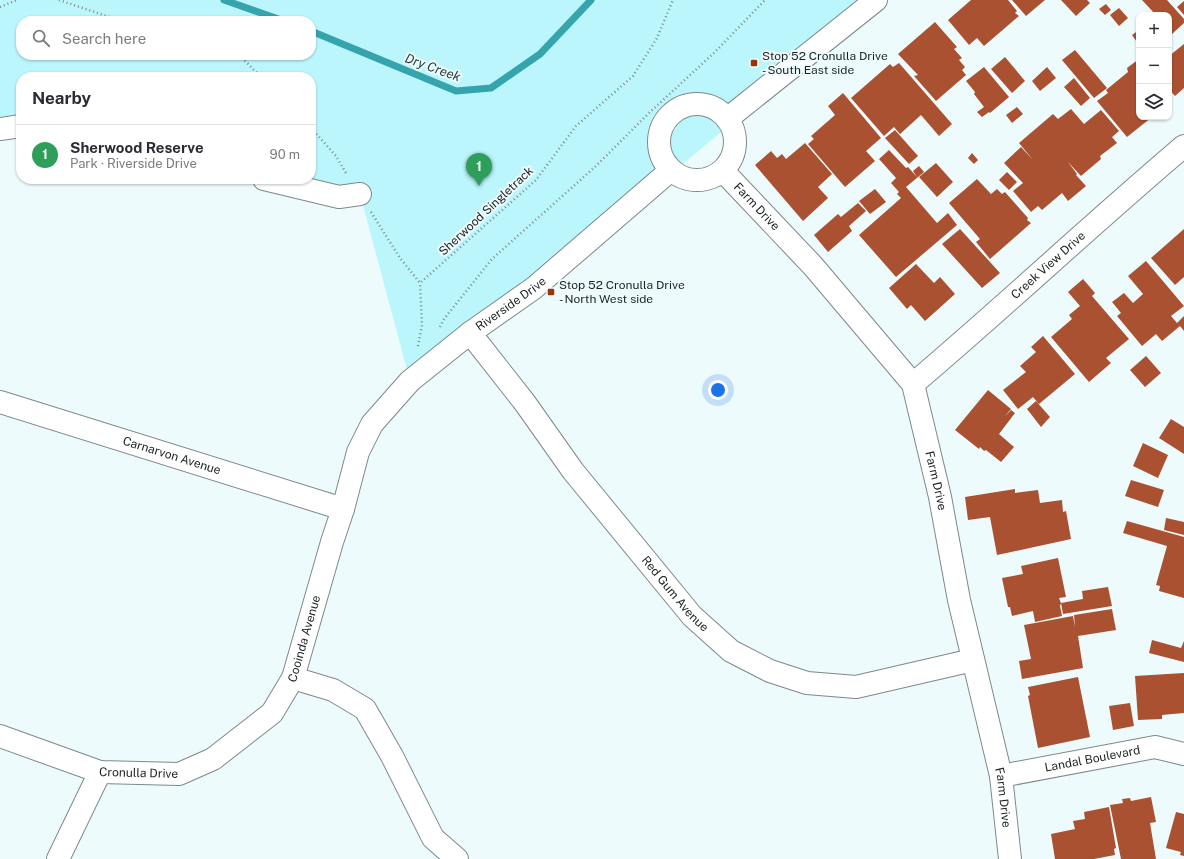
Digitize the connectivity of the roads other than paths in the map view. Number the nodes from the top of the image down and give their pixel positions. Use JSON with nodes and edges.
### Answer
{"nodes":[{"id":1,"x":876,"y":0,"type":"edge"},
{"id":2,"x":727,"y":119,"type":"junction"},
{"id":3,"x":16,"y":127,"type":"edge"},
{"id":4,"x":0,"y":129,"type":"edge"},
{"id":5,"x":1184,"y":146,"type":"edge"},
{"id":6,"x":671,"y":170,"type":"junction"},
{"id":7,"x":723,"y":170,"type":"junction"},
{"id":8,"x":285,"y":184,"type":"edge"},
{"id":9,"x":360,"y":194,"type":"road end"},
{"id":10,"x":470,"y":333,"type":"junction"},
{"id":11,"x":913,"y":384,"type":"junction"},
{"id":12,"x":0,"y":402,"type":"edge"},
{"id":13,"x":372,"y":424,"type":"joint"},
{"id":14,"x":343,"y":509,"type":"junction"},
{"id":15,"x":973,"y":660,"type":"junction"},
{"id":16,"x":293,"y":678,"type":"junction"},
{"id":17,"x":0,"y":736,"type":"edge"},
{"id":18,"x":1184,"y":754,"type":"edge"},
{"id":19,"x":100,"y":772,"type":"junction"},
{"id":20,"x":1001,"y":776,"type":"junction"},
{"id":21,"x":58,"y":859,"type":"edge"},
{"id":22,"x":457,"y":859,"type":"edge"},
{"id":23,"x":1010,"y":859,"type":"edge"}],
"edges":[{"from":1,"to":2,"type":"street"},
{"from":2,"to":6,"type":"street"},
{"from":2,"to":7,"type":"street"},
{"from":3,"to":4,"type":"street"},
{"from":5,"to":11,"type":"street","name":"Creek View Drive"},
{"from":6,"to":7,"type":"street"},
{"from":6,"to":10,"type":"street","name":"Riverside Drive"},
{"from":7,"to":11,"type":"street","name":"Farm Drive"},
{"from":8,"to":9,"type":"street"},
{"from":10,"to":13,"type":"street","name":"Riverside Drive"},
{"from":10,"to":15,"type":"street","name":"Red Gum Avenue"},
{"from":11,"to":15,"type":"street","name":"Farm Drive"},
{"from":12,"to":14,"type":"street","name":"Carnarvon Avenue"},
{"from":13,"to":14,"type":"street","name":"Cooinda Avenue"},
{"from":14,"to":16,"type":"street","name":"Cooinda Avenue"},
{"from":15,"to":20,"type":"street","name":"Farm Drive"},
{"from":16,"to":19,"type":"street","name":"Cronulla Drive"},
{"from":16,"to":22,"type":"street","name":"Cooinda Avenue"},
{"from":17,"to":19,"type":"street","name":"Cronulla Drive"},
{"from":18,"to":20,"type":"street","name":"Landal Boulevard"},
{"from":19,"to":21,"type":"street"},
{"from":20,"to":23,"type":"street","name":"Farm Drive"}]}
